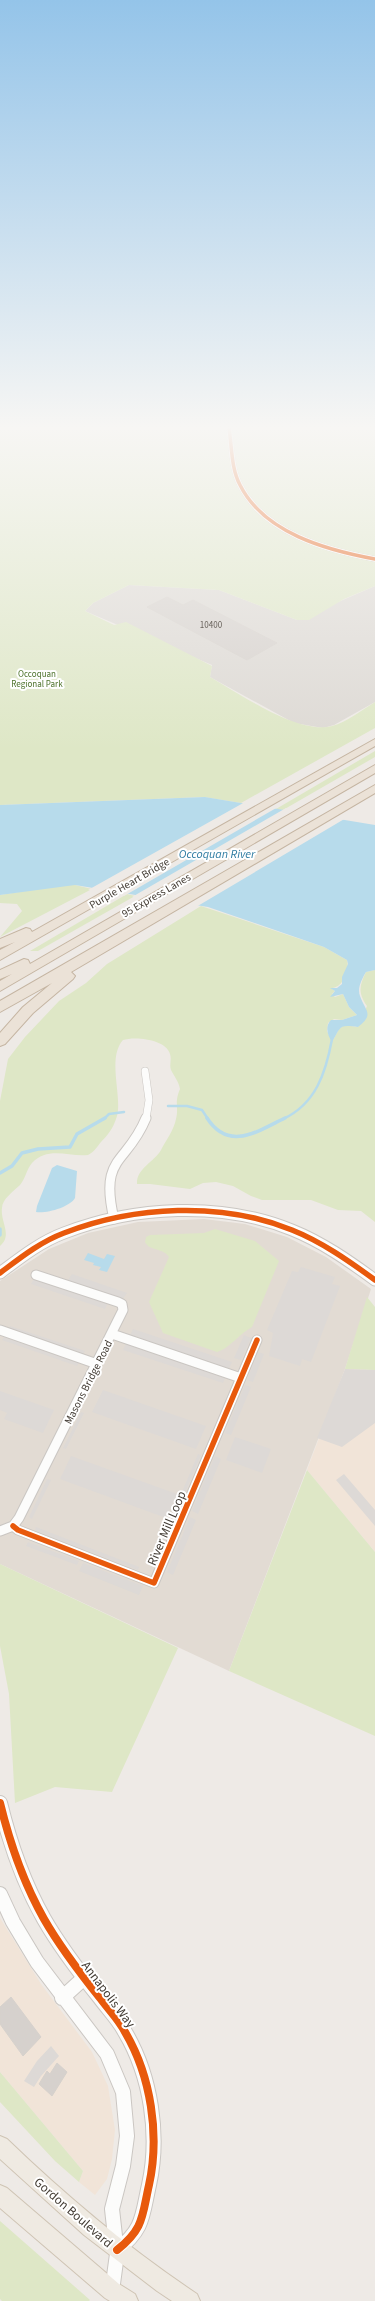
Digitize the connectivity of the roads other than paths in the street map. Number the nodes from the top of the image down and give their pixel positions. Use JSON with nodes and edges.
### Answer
{"nodes":[{"id":1,"x":298,"y":535,"type":"edge"},
{"id":2,"x":375,"y":560,"type":"edge"},
{"id":3,"x":375,"y":742,"type":"edge"},
{"id":4,"x":375,"y":768,"type":"edge"},
{"id":5,"x":375,"y":788,"type":"edge"},
{"id":6,"x":69,"y":916,"type":"junction"},
{"id":7,"x":114,"y":920,"type":"junction"},
{"id":8,"x":113,"y":943,"type":"junction"},
{"id":9,"x":0,"y":944,"type":"edge"},
{"id":10,"x":0,"y":956,"type":"edge"},
{"id":11,"x":0,"y":975,"type":"edge"},
{"id":12,"x":0,"y":987,"type":"edge"},
{"id":13,"x":0,"y":1007,"type":"edge"},
{"id":14,"x":0,"y":1041,"type":"edge"},
{"id":15,"x":145,"y":1071,"type":"dead end"},
{"id":16,"x":114,"y":1219,"type":"junction"},
{"id":17,"x":0,"y":1273,"type":"edge"},
{"id":18,"x":36,"y":1275,"type":"dead end"},
{"id":19,"x":375,"y":1280,"type":"edge"},
{"id":20,"x":0,"y":1330,"type":"edge"},
{"id":21,"x":112,"y":1334,"type":"junction"},
{"id":22,"x":257,"y":1340,"type":"dead end"},
{"id":23,"x":97,"y":1364,"type":"junction"},
{"id":24,"x":241,"y":1378,"type":"junction"},
{"id":25,"x":13,"y":1526,"type":"junction"},
{"id":26,"x":0,"y":1531,"type":"edge"},
{"id":27,"x":0,"y":1803,"type":"edge"},
{"id":28,"x":4,"y":1837,"type":"edge"},
{"id":29,"x":0,"y":1894,"type":"edge"},
{"id":30,"x":84,"y":1978,"type":"junction"},
{"id":31,"x":62,"y":1998,"type":"junction"},
{"id":32,"x":0,"y":2146,"type":"edge"},
{"id":33,"x":0,"y":2195,"type":"edge"},
{"id":34,"x":117,"y":2250,"type":"junction"},
{"id":35,"x":116,"y":2298,"type":"edge"},
{"id":36,"x":190,"y":2301,"type":"edge"}],
"edges":[{"from":1,"to":2,"type":"street"},
{"from":3,"to":6,"type":"highway","name":"Purple Heart Bridge"},
{"from":4,"to":7,"type":"highway","name":"95 Express Lanes"},
{"from":5,"to":8,"type":"highway"},
{"from":6,"to":9,"type":"highway"},
{"from":6,"to":10,"type":"highway"},
{"from":7,"to":11,"type":"highway"},
{"from":7,"to":12,"type":"highway","name":"95 Express Lanes"},
{"from":8,"to":13,"type":"highway"},
{"from":8,"to":14,"type":"highway"},
{"from":15,"to":16,"type":"street"},
{"from":16,"to":17,"type":"street"},
{"from":16,"to":19,"type":"street"},
{"from":18,"to":21,"type":"street","name":"Masons Bridge Road"},
{"from":20,"to":23,"type":"street"},
{"from":21,"to":23,"type":"street","name":"Masons Bridge Road"},
{"from":21,"to":24,"type":"street"},
{"from":22,"to":24,"type":"street","name":"River Mill Loop"},
{"from":23,"to":25,"type":"street","name":"Masons Bridge Road"},
{"from":24,"to":25,"type":"street","name":"River Mill Loop"},
{"from":25,"to":26,"type":"street"},
{"from":27,"to":28,"type":"street","name":"Annapolis Way"},
{"from":28,"to":30,"type":"street","name":"Annapolis Way"},
{"from":29,"to":31,"type":"street"},
{"from":30,"to":31,"type":"street"},
{"from":30,"to":34,"type":"street","name":"Annapolis Way"},
{"from":31,"to":34,"type":"street"},
{"from":32,"to":34,"type":"main road","name":"Gordon Boulevard"},
{"from":33,"to":35,"type":"main road"},
{"from":34,"to":35,"type":"street"},
{"from":34,"to":36,"type":"main road","name":"Gordon Boulevard"}]}
